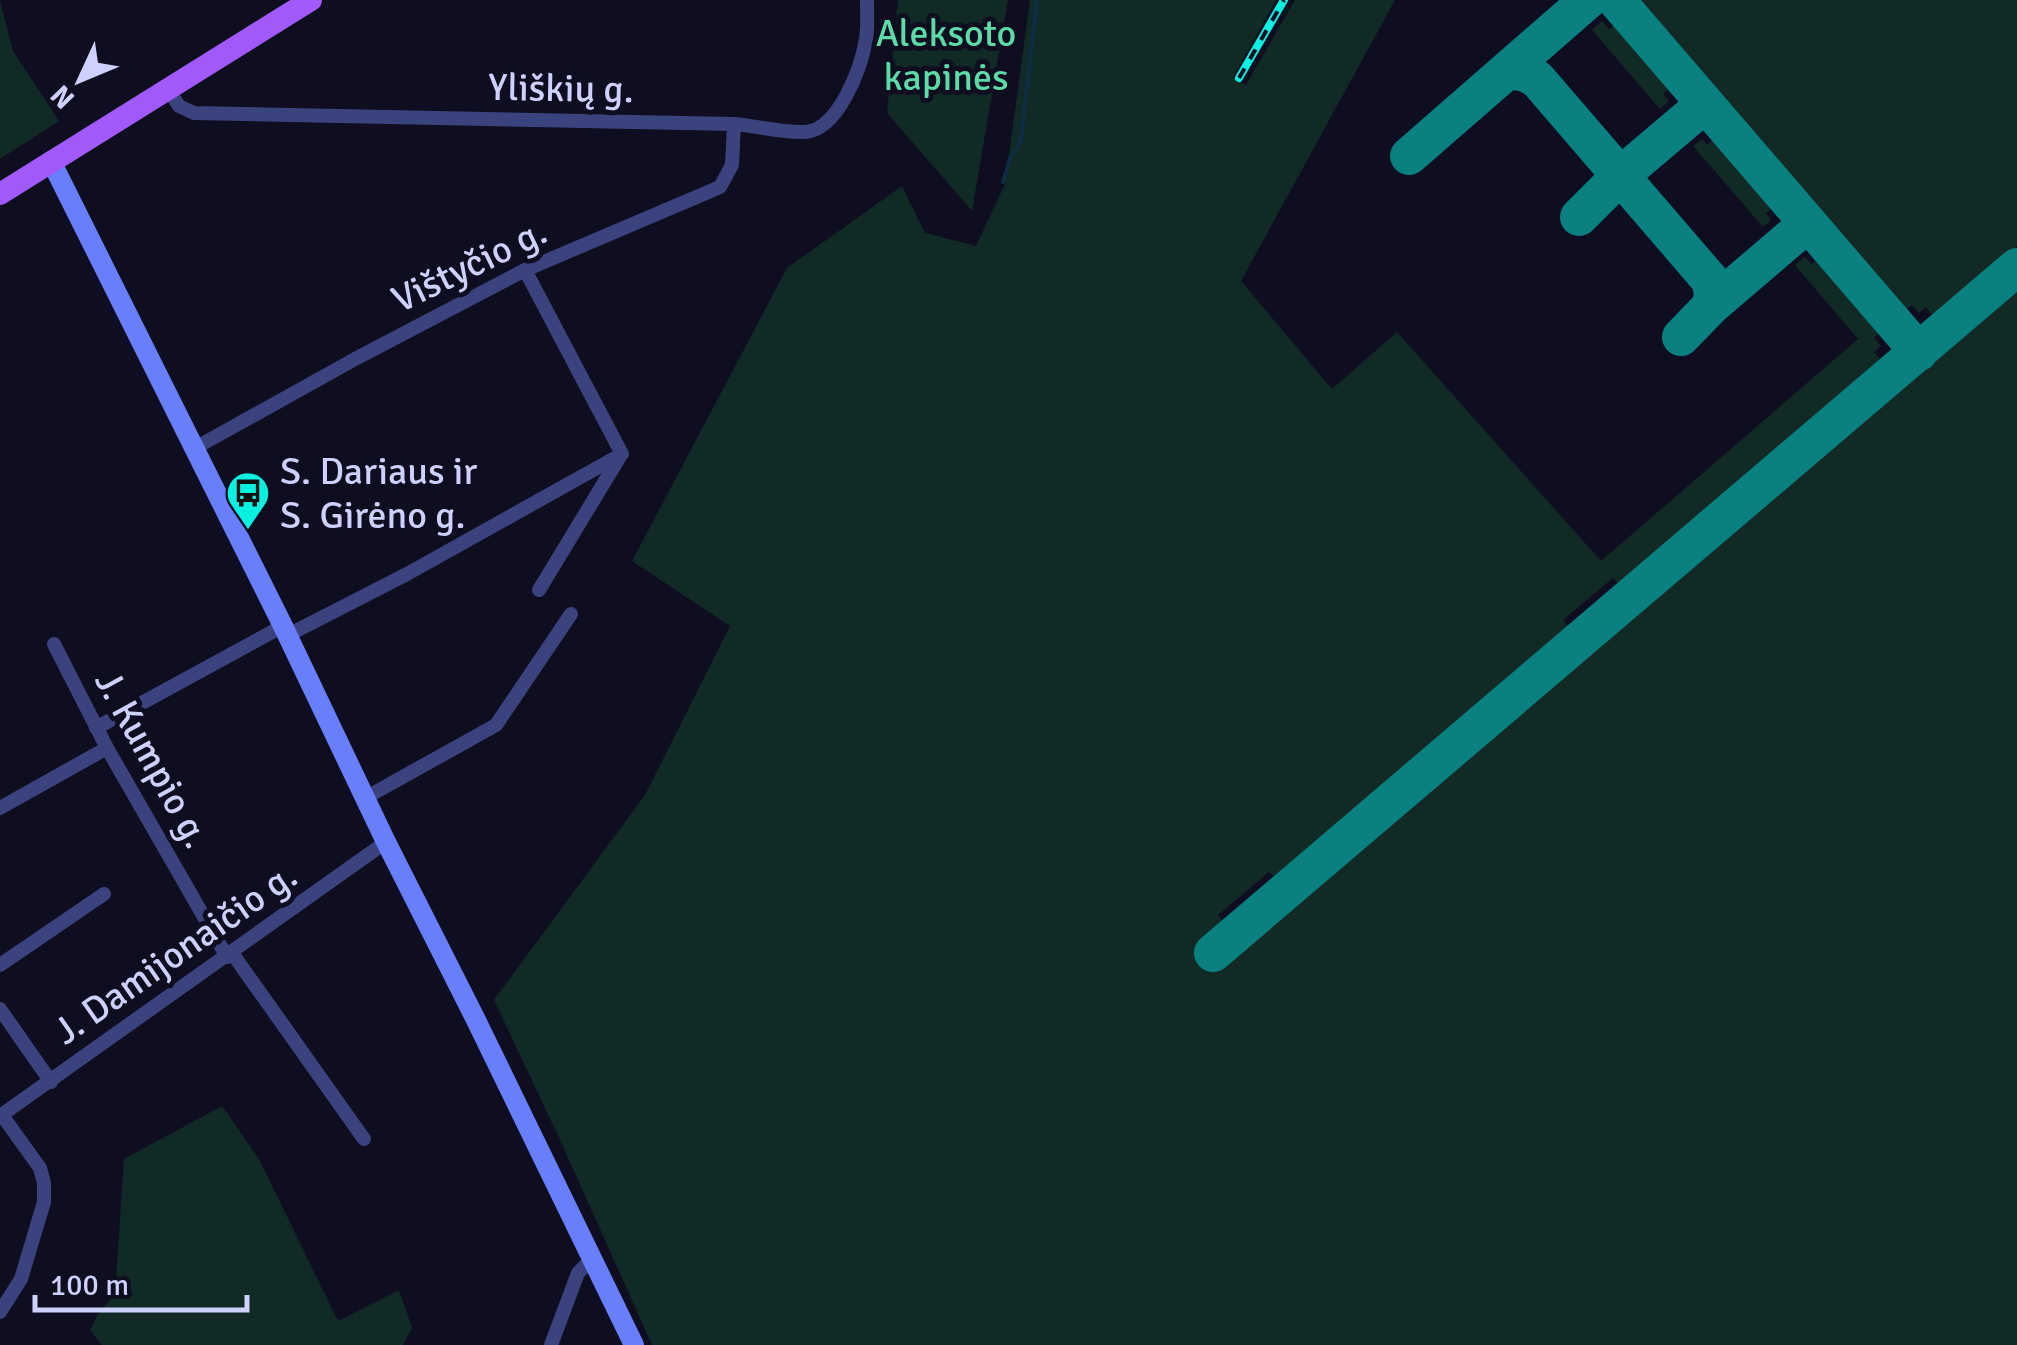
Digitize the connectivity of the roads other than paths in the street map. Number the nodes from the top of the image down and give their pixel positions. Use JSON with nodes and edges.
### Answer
{"nodes":[{"id":1,"x":311,"y":0,"type":"edge"},
{"id":2,"x":867,"y":0,"type":"edge"},
{"id":3,"x":168,"y":88,"type":"junction"},
{"id":4,"x":734,"y":124,"type":"junction"},
{"id":5,"x":52,"y":161,"type":"junction"},
{"id":6,"x":0,"y":194,"type":"edge"},
{"id":7,"x":525,"y":270,"type":"junction"},
{"id":8,"x":196,"y":448,"type":"junction"},
{"id":9,"x":622,"y":454,"type":"junction"},
{"id":10,"x":539,"y":590,"type":"dead end"},
{"id":11,"x":571,"y":614,"type":"dead end"},
{"id":12,"x":285,"y":630,"type":"junction"},
{"id":13,"x":54,"y":644,"type":"dead end"},
{"id":14,"x":96,"y":728,"type":"junction"},
{"id":15,"x":107,"y":748,"type":"junction"},
{"id":16,"x":365,"y":798,"type":"junction"},
{"id":17,"x":0,"y":808,"type":"edge"},
{"id":18,"x":386,"y":842,"type":"junction"},
{"id":19,"x":104,"y":894,"type":"dead end"},
{"id":20,"x":230,"y":955,"type":"junction"},
{"id":21,"x":0,"y":965,"type":"edge"},
{"id":22,"x":0,"y":1009,"type":"edge"},
{"id":23,"x":51,"y":1082,"type":"junction"},
{"id":24,"x":1,"y":1116,"type":"edge"},
{"id":25,"x":364,"y":1139,"type":"dead end"},
{"id":26,"x":592,"y":1259,"type":"junction"},
{"id":27,"x":0,"y":1312,"type":"edge"},
{"id":28,"x":551,"y":1345,"type":"edge"},
{"id":29,"x":634,"y":1345,"type":"edge"}],
"edges":[{"from":1,"to":3,"type":"main road"},
{"from":2,"to":4,"type":"street","name":"Yliškių g."},
{"from":3,"to":4,"type":"street","name":"Yliškių g."},
{"from":3,"to":5,"type":"main road"},
{"from":4,"to":7,"type":"street","name":"Vištyčio g."},
{"from":5,"to":6,"type":"main road"},
{"from":5,"to":8,"type":"street"},
{"from":7,"to":8,"type":"street","name":"Vištyčio g."},
{"from":7,"to":9,"type":"street"},
{"from":8,"to":12,"type":"street"},
{"from":9,"to":10,"type":"street"},
{"from":9,"to":12,"type":"street"},
{"from":11,"to":16,"type":"street"},
{"from":12,"to":14,"type":"street"},
{"from":12,"to":16,"type":"street"},
{"from":13,"to":14,"type":"street","name":"J. Kumpio g."},
{"from":14,"to":15,"type":"street","name":"J. Kumpio g."},
{"from":15,"to":17,"type":"street"},
{"from":15,"to":20,"type":"street","name":"J. Kumpio g."},
{"from":16,"to":18,"type":"street"},
{"from":18,"to":20,"type":"street","name":"J. Damijonaičio g."},
{"from":18,"to":26,"type":"street"},
{"from":19,"to":21,"type":"street"},
{"from":20,"to":23,"type":"street","name":"J. Damijonaičio g."},
{"from":20,"to":25,"type":"street","name":"J. Kumpio g."},
{"from":22,"to":23,"type":"street"},
{"from":23,"to":24,"type":"street","name":"J. Damijonaičio g."},
{"from":24,"to":27,"type":"street"},
{"from":26,"to":28,"type":"street"},
{"from":26,"to":29,"type":"street"}]}
